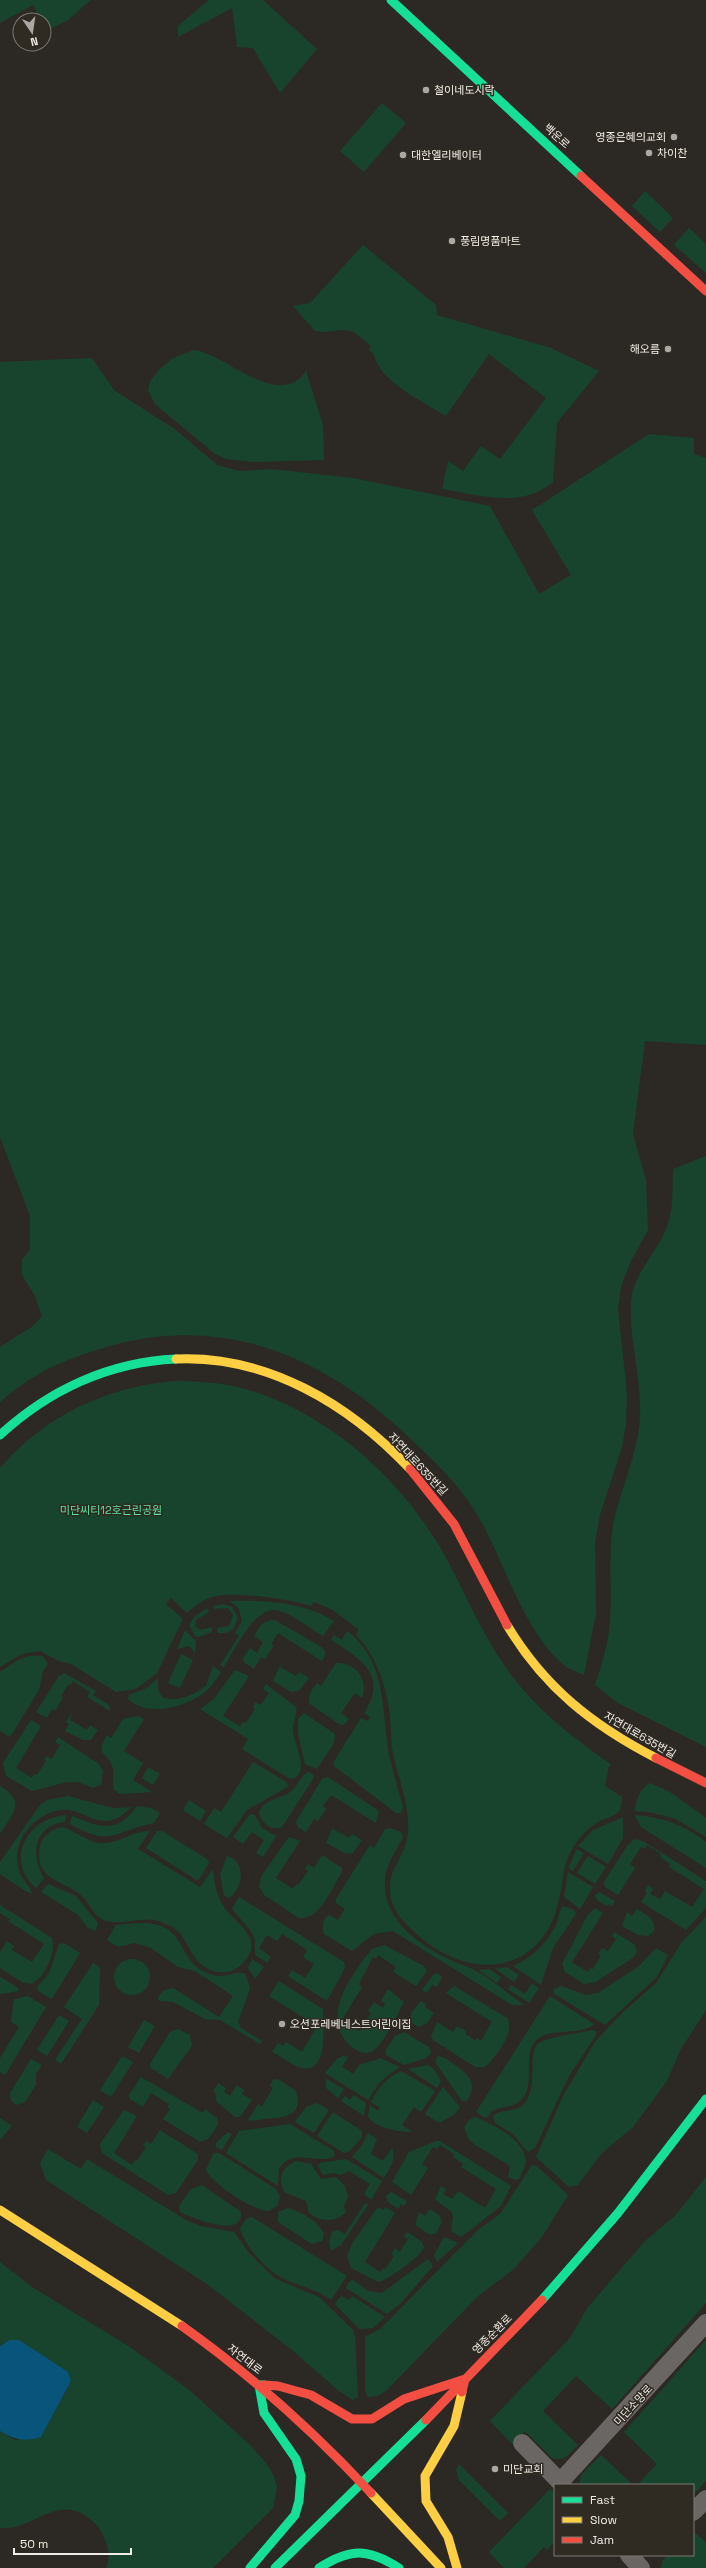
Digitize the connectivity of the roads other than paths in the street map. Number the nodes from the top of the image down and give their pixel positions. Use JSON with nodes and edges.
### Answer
{"nodes":[{"id":1,"x":391,"y":0,"type":"edge"},
{"id":2,"x":706,"y":290,"type":"edge"},
{"id":3,"x":0,"y":1435,"type":"edge"},
{"id":4,"x":706,"y":1783,"type":"edge"},
{"id":5,"x":706,"y":2099,"type":"edge"},
{"id":6,"x":0,"y":2210,"type":"edge"},
{"id":7,"x":706,"y":2323,"type":"edge"},
{"id":8,"x":465,"y":2379,"type":"junction"},
{"id":9,"x":259,"y":2385,"type":"junction"},
{"id":10,"x":522,"y":2443,"type":"dead end"},
{"id":11,"x":362,"y":2484,"type":"junction"},
{"id":12,"x":561,"y":2484,"type":"edge"},
{"id":13,"x":706,"y":2499,"type":"edge"},
{"id":14,"x":694,"y":2511,"type":"edge"},
{"id":15,"x":250,"y":2568,"type":"edge"},
{"id":16,"x":275,"y":2568,"type":"edge"},
{"id":17,"x":319,"y":2568,"type":"edge"},
{"id":18,"x":399,"y":2568,"type":"edge"},
{"id":19,"x":441,"y":2568,"type":"edge"},
{"id":20,"x":457,"y":2568,"type":"edge"}],
"edges":[{"from":1,"to":2,"type":"main road","name":"백운로"},
{"from":3,"to":4,"type":"main road","name":"자연대로635번길"},
{"from":5,"to":8,"type":"main road","name":"영종순환로"},
{"from":6,"to":9,"type":"main road","name":"자연대로"},
{"from":7,"to":12,"type":"street","name":"미단소망로"},
{"from":8,"to":9,"type":"main road"},
{"from":8,"to":11,"type":"main road","name":"영종순환로"},
{"from":8,"to":20,"type":"main road"},
{"from":9,"to":11,"type":"main road","name":"자연대로"},
{"from":9,"to":15,"type":"main road"},
{"from":10,"to":12,"type":"street"},
{"from":11,"to":16,"type":"main road","name":"영종순환로"},
{"from":11,"to":19,"type":"main road","name":"자연대로"},
{"from":13,"to":14,"type":"street"},
{"from":17,"to":18,"type":"main road"}]}
